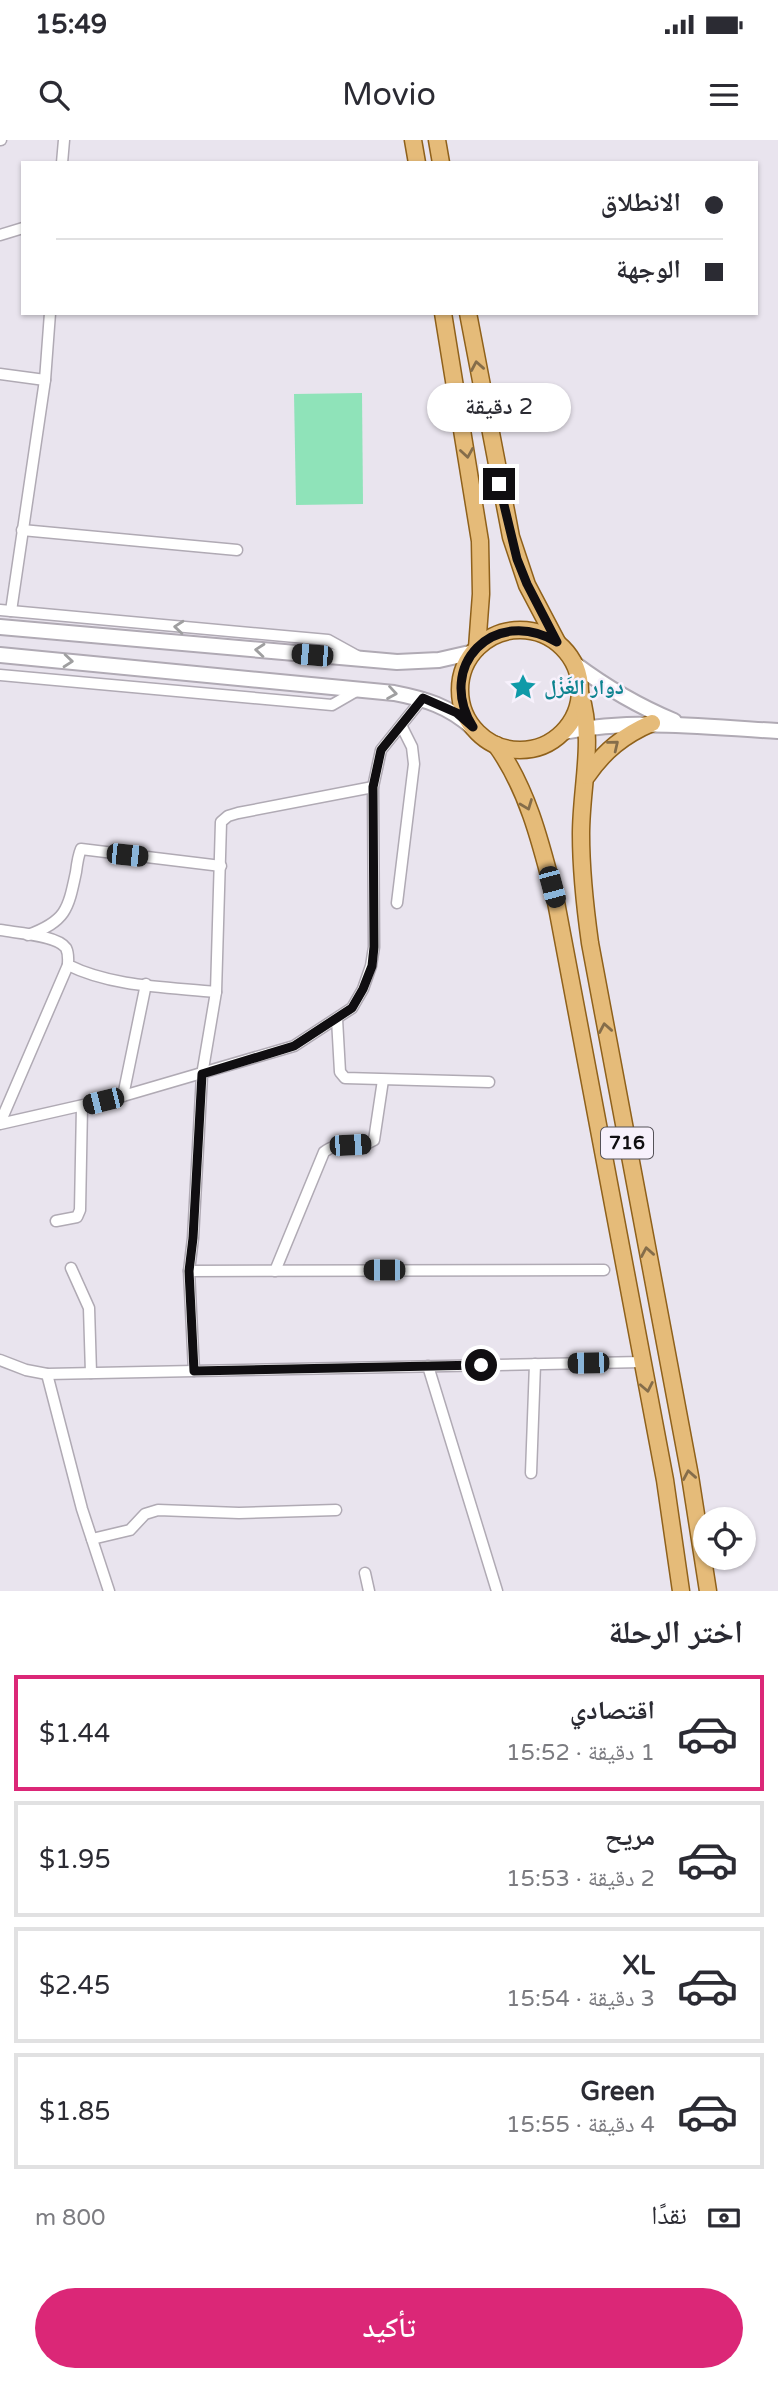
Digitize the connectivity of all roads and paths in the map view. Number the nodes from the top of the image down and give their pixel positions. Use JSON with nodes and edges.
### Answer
{"nodes":[{"id":1,"x":64,"y":140,"type":"edge"},
{"id":2,"x":413,"y":140,"type":"edge"},
{"id":3,"x":438,"y":140,"type":"edge"},
{"id":4,"x":62,"y":161,"type":"edge"},
{"id":5,"x":416,"y":161,"type":"edge"},
{"id":6,"x":441,"y":161,"type":"edge"},
{"id":7,"x":21,"y":229,"type":"edge"},
{"id":8,"x":0,"y":235,"type":"edge"},
{"id":9,"x":50,"y":315,"type":"edge"},
{"id":10,"x":443,"y":315,"type":"edge"},
{"id":11,"x":468,"y":315,"type":"edge"},
{"id":12,"x":0,"y":374,"type":"edge"},
{"id":13,"x":45,"y":380,"type":"junction"},
{"id":14,"x":22,"y":530,"type":"junction"},
{"id":15,"x":237,"y":550,"type":"dead end"},
{"id":16,"x":5,"y":610,"type":"edge"},
{"id":17,"x":0,"y":626,"type":"edge"},
{"id":18,"x":557,"y":642,"type":"junction"},
{"id":19,"x":475,"y":650,"type":"junction"},
{"id":20,"x":0,"y":655,"type":"edge"},
{"id":21,"x":364,"y":659,"type":"junction"},
{"id":22,"x":575,"y":664,"type":"junction"},
{"id":23,"x":0,"y":675,"type":"edge"},
{"id":24,"x":360,"y":688,"type":"junction"},
{"id":25,"x":580,"y":693,"type":"junction"},
{"id":26,"x":423,"y":698,"type":"junction"},
{"id":27,"x":652,"y":723,"type":"junction"},
{"id":28,"x":682,"y":724,"type":"junction"},
{"id":29,"x":402,"y":727,"type":"junction"},
{"id":30,"x":473,"y":727,"type":"junction"},
{"id":31,"x":588,"y":727,"type":"junction"},
{"id":32,"x":778,"y":731,"type":"edge"},
{"id":33,"x":564,"y":732,"type":"junction"},
{"id":34,"x":496,"y":745,"type":"junction"},
{"id":35,"x":585,"y":778,"type":"junction"},
{"id":36,"x":373,"y":787,"type":"junction"},
{"id":37,"x":221,"y":866,"type":"junction"},
{"id":38,"x":397,"y":904,"type":"dead end"},
{"id":39,"x":0,"y":930,"type":"edge"},
{"id":40,"x":28,"y":935,"type":"junction"},
{"id":41,"x":68,"y":965,"type":"junction"},
{"id":42,"x":146,"y":984,"type":"junction"},
{"id":43,"x":216,"y":992,"type":"junction"},
{"id":44,"x":337,"y":1019,"type":"junction"},
{"id":45,"x":202,"y":1074,"type":"junction"},
{"id":46,"x":383,"y":1080,"type":"junction"},
{"id":47,"x":489,"y":1082,"type":"dead end"},
{"id":48,"x":123,"y":1096,"type":"junction"},
{"id":49,"x":82,"y":1106,"type":"junction"},
{"id":50,"x":0,"y":1123,"type":"edge"},
{"id":51,"x":56,"y":1221,"type":"dead end"},
{"id":52,"x":71,"y":1268,"type":"dead end"},
{"id":53,"x":604,"y":1270,"type":"dead end"},
{"id":54,"x":189,"y":1271,"type":"junction"},
{"id":55,"x":275,"y":1271,"type":"junction"},
{"id":56,"x":0,"y":1360,"type":"edge"},
{"id":57,"x":642,"y":1362,"type":"junction"},
{"id":58,"x":535,"y":1364,"type":"junction"},
{"id":59,"x":428,"y":1366,"type":"junction"},
{"id":60,"x":194,"y":1371,"type":"junction"},
{"id":61,"x":92,"y":1373,"type":"junction"},
{"id":62,"x":47,"y":1374,"type":"junction"},
{"id":63,"x":531,"y":1473,"type":"dead end"},
{"id":64,"x":336,"y":1510,"type":"dead end"},
{"id":65,"x":92,"y":1539,"type":"junction"},
{"id":66,"x":365,"y":1573,"type":"dead end"},
{"id":67,"x":109,"y":1591,"type":"edge"},
{"id":68,"x":369,"y":1591,"type":"edge"},
{"id":69,"x":497,"y":1591,"type":"edge"},
{"id":70,"x":681,"y":1591,"type":"edge"},
{"id":71,"x":708,"y":1591,"type":"edge"}],
"edges":[{"from":1,"to":4,"type":"street"},
{"from":2,"to":5,"type":"main road"},
{"from":3,"to":6,"type":"main road"},
{"from":7,"to":8,"type":"street"},
{"from":9,"to":13,"type":"street"},
{"from":10,"to":19,"type":"main road","one_way":true},
{"from":18,"to":11,"type":"main road","number":"716","one_way":true},
{"from":12,"to":13,"type":"street"},
{"from":13,"to":14,"type":"street"},
{"from":14,"to":15,"type":"street"},
{"from":14,"to":16,"type":"street"},
{"from":21,"to":16,"type":"street","one_way":true},
{"from":21,"to":17,"type":"main road","one_way":true},
{"from":18,"to":19,"type":"main road"},
{"from":18,"to":22,"type":"main road","number":"716"},
{"from":19,"to":21,"type":"main road"},
{"from":19,"to":30,"type":"main road"},
{"from":20,"to":24,"type":"main road","one_way":true},
{"from":22,"to":25,"type":"main road","number":"716"},
{"from":22,"to":28,"type":"main road"},
{"from":23,"to":24,"type":"street"},
{"from":24,"to":26,"type":"main road","one_way":true},
{"from":25,"to":31,"type":"main road","number":"716"},
{"from":25,"to":33,"type":"main road","number":"716"},
{"from":26,"to":29,"type":"street"},
{"from":26,"to":30,"type":"main road"},
{"from":27,"to":28,"type":"main road"},
{"from":27,"to":31,"type":"main road"},
{"from":35,"to":27,"type":"main road","one_way":true},
{"from":28,"to":32,"type":"main road"},
{"from":29,"to":36,"type":"street"},
{"from":29,"to":38,"type":"street"},
{"from":30,"to":34,"type":"main road","number":"716"},
{"from":31,"to":33,"type":"main road"},
{"from":31,"to":35,"type":"main road","number":"716"},
{"from":33,"to":34,"type":"main road"},
{"from":34,"to":57,"type":"main road","number":"716","one_way":true},
{"from":71,"to":35,"type":"main road","number":"716","one_way":true},
{"from":36,"to":37,"type":"street"},
{"from":36,"to":44,"type":"street"},
{"from":37,"to":40,"type":"street"},
{"from":37,"to":43,"type":"street"},
{"from":39,"to":40,"type":"street"},
{"from":40,"to":41,"type":"street"},
{"from":41,"to":42,"type":"street"},
{"from":41,"to":50,"type":"street"},
{"from":42,"to":43,"type":"street"},
{"from":42,"to":48,"type":"street"},
{"from":43,"to":45,"type":"street"},
{"from":44,"to":45,"type":"street"},
{"from":44,"to":46,"type":"street"},
{"from":45,"to":48,"type":"street"},
{"from":45,"to":54,"type":"street"},
{"from":46,"to":47,"type":"street"},
{"from":46,"to":55,"type":"street"},
{"from":48,"to":49,"type":"street"},
{"from":49,"to":50,"type":"street"},
{"from":49,"to":51,"type":"street"},
{"from":52,"to":61,"type":"street"},
{"from":53,"to":55,"type":"street"},
{"from":54,"to":55,"type":"street"},
{"from":54,"to":60,"type":"street"},
{"from":56,"to":62,"type":"street"},
{"from":57,"to":58,"type":"street"},
{"from":57,"to":70,"type":"main road","number":"716","one_way":true},
{"from":58,"to":59,"type":"street"},
{"from":58,"to":63,"type":"street"},
{"from":59,"to":60,"type":"street"},
{"from":59,"to":69,"type":"street"},
{"from":60,"to":61,"type":"street"},
{"from":61,"to":62,"type":"street"},
{"from":62,"to":65,"type":"street"},
{"from":64,"to":65,"type":"street"},
{"from":65,"to":67,"type":"street"},
{"from":66,"to":68,"type":"street"}]}
